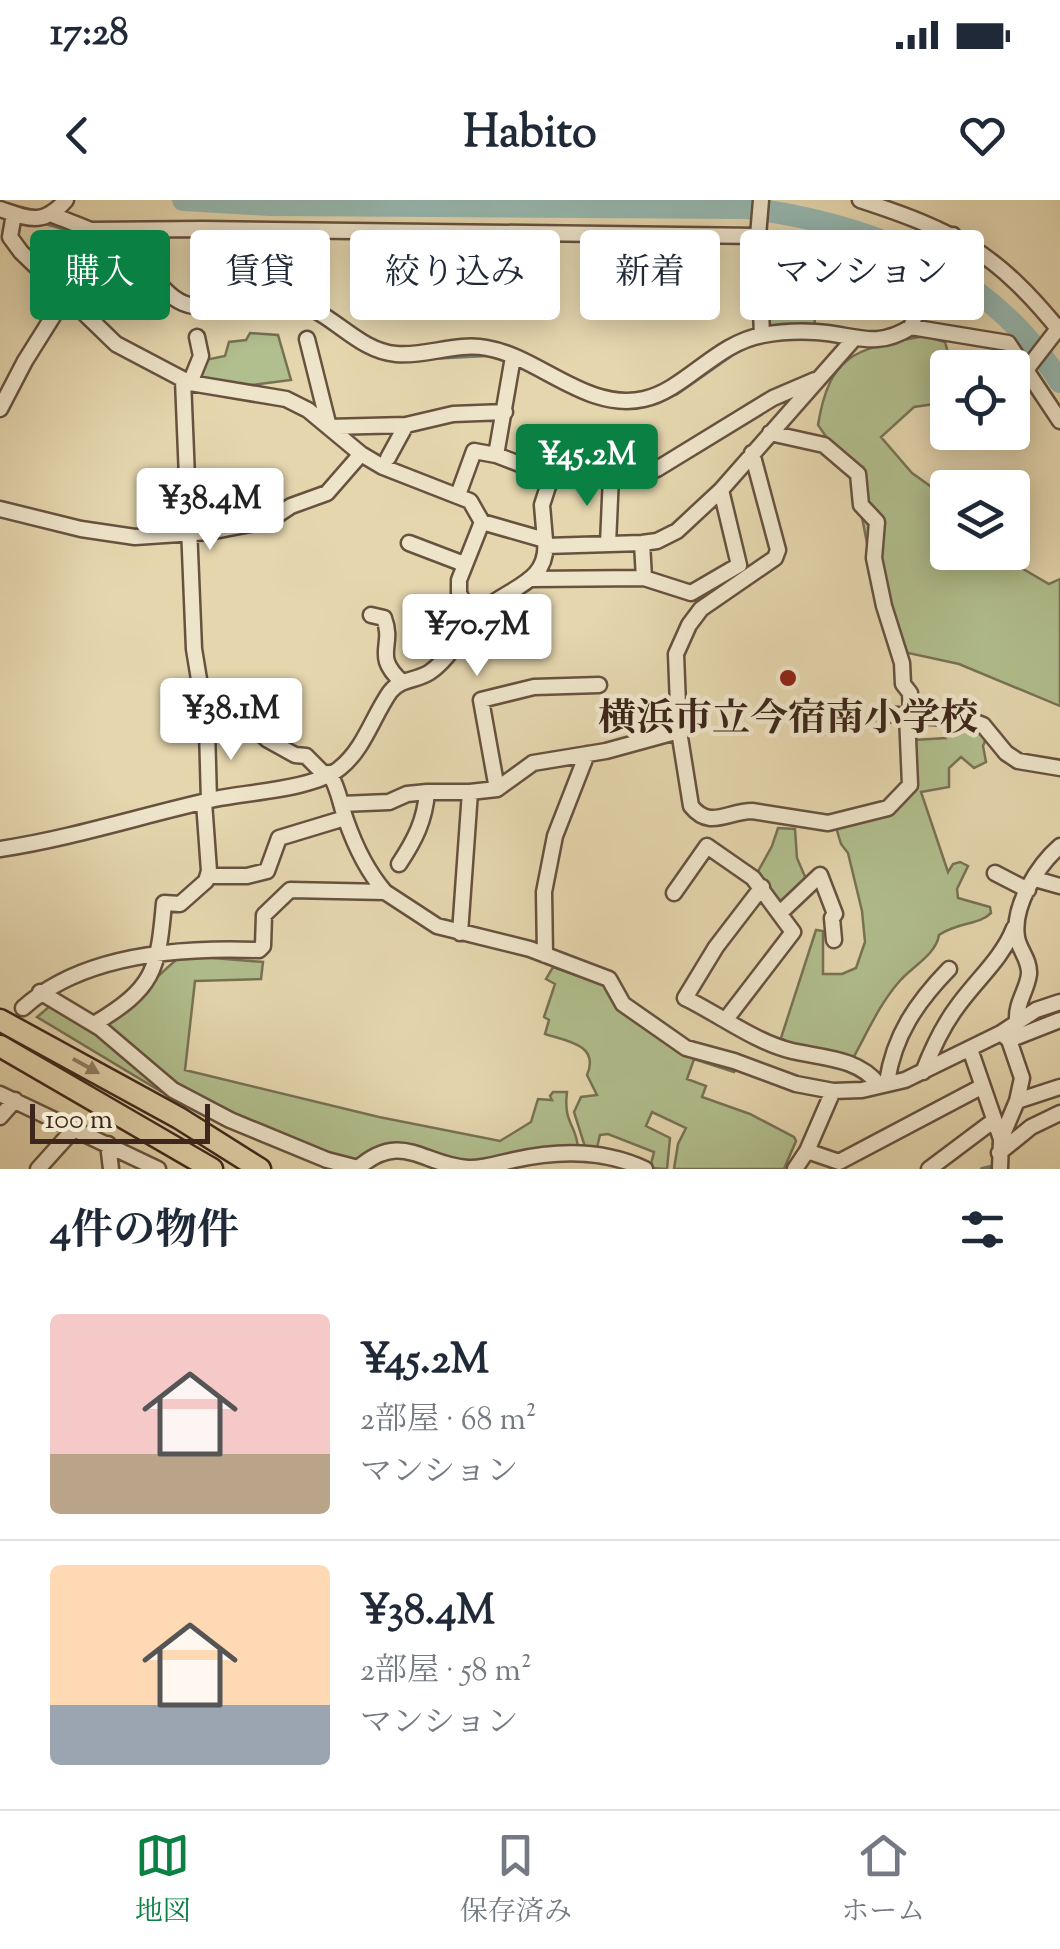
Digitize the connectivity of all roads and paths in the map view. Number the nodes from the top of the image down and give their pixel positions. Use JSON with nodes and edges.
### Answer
{"nodes":[{"id":1,"x":66,"y":200,"type":"edge"},
{"id":2,"x":761,"y":200,"type":"edge"},
{"id":3,"x":860,"y":200,"type":"edge"},
{"id":4,"x":885,"y":204,"type":"edge"},
{"id":5,"x":7,"y":212,"type":"edge"},
{"id":6,"x":53,"y":215,"type":"junction"},
{"id":7,"x":202,"y":228,"type":"joint"},
{"id":8,"x":90,"y":230,"type":"joint"},
{"id":9,"x":758,"y":230,"type":"edge"},
{"id":10,"x":936,"y":230,"type":"edge"},
{"id":11,"x":740,"y":231,"type":"edge"},
{"id":12,"x":30,"y":259,"type":"edge"},
{"id":13,"x":984,"y":260,"type":"edge"},
{"id":14,"x":330,"y":318,"type":"edge"},
{"id":15,"x":51,"y":320,"type":"edge"},
{"id":16,"x":93,"y":320,"type":"edge"},
{"id":17,"x":199,"y":320,"type":"edge"},
{"id":18,"x":761,"y":320,"type":"edge"},
{"id":19,"x":915,"y":320,"type":"edge"},
{"id":20,"x":912,"y":328,"type":"junction"},
{"id":21,"x":1058,"y":331,"type":"edge"},
{"id":22,"x":762,"y":335,"type":"junction"},
{"id":23,"x":307,"y":339,"type":"dead end"},
{"id":24,"x":853,"y":340,"type":"junction"},
{"id":25,"x":1013,"y":350,"type":"edge"},
{"id":26,"x":512,"y":358,"type":"junction"},
{"id":27,"x":1030,"y":365,"type":"edge"},
{"id":28,"x":1030,"y":376,"type":"edge"},
{"id":29,"x":815,"y":380,"type":"junction"},
{"id":30,"x":187,"y":381,"type":"junction"},
{"id":31,"x":0,"y":409,"type":"edge"},
{"id":32,"x":505,"y":412,"type":"junction"},
{"id":33,"x":1060,"y":421,"type":"edge"},
{"id":34,"x":406,"y":425,"type":"junction"},
{"id":35,"x":329,"y":426,"type":"junction"},
{"id":36,"x":770,"y":433,"type":"junction"},
{"id":37,"x":752,"y":453,"type":"junction"},
{"id":38,"x":361,"y":454,"type":"junction"},
{"id":39,"x":496,"y":455,"type":"junction"},
{"id":40,"x":388,"y":458,"type":"dead end"},
{"id":41,"x":611,"y":476,"type":"junction"},
{"id":42,"x":551,"y":477,"type":"junction"},
{"id":43,"x":721,"y":490,"type":"junction"},
{"id":44,"x":458,"y":495,"type":"junction"},
{"id":45,"x":0,"y":509,"type":"edge"},
{"id":46,"x":482,"y":522,"type":"junction"},
{"id":47,"x":187,"y":535,"type":"junction"},
{"id":48,"x":408,"y":543,"type":"dead end"},
{"id":49,"x":546,"y":543,"type":"junction"},
{"id":50,"x":642,"y":543,"type":"junction"},
{"id":51,"x":608,"y":544,"type":"junction"},
{"id":52,"x":464,"y":564,"type":"junction"},
{"id":53,"x":644,"y":578,"type":"junction"},
{"id":54,"x":531,"y":580,"type":"junction"},
{"id":55,"x":372,"y":615,"type":"dead end"},
{"id":56,"x":473,"y":623,"type":"junction"},
{"id":57,"x":476,"y":659,"type":"dead end"},
{"id":58,"x":402,"y":682,"type":"junction"},
{"id":59,"x":600,"y":685,"type":"dead end"},
{"id":60,"x":201,"y":689,"type":"junction"},
{"id":61,"x":881,"y":714,"type":"dead end"},
{"id":62,"x":909,"y":715,"type":"junction"},
{"id":63,"x":679,"y":731,"type":"junction"},
{"id":64,"x":587,"y":754,"type":"junction"},
{"id":65,"x":1060,"y":768,"type":"edge"},
{"id":66,"x":332,"y":775,"type":"junction"},
{"id":67,"x":496,"y":789,"type":"junction"},
{"id":68,"x":427,"y":792,"type":"junction"},
{"id":69,"x":470,"y":792,"type":"junction"},
{"id":70,"x":206,"y":802,"type":"junction"},
{"id":71,"x":343,"y":811,"type":"junction"},
{"id":72,"x":1060,"y":846,"type":"edge"},
{"id":73,"x":0,"y":849,"type":"edge"},
{"id":74,"x":399,"y":864,"type":"dead end"},
{"id":75,"x":995,"y":873,"type":"dead end"},
{"id":76,"x":208,"y":876,"type":"junction"},
{"id":77,"x":1032,"y":884,"type":"junction"},
{"id":78,"x":1060,"y":886,"type":"edge"},
{"id":79,"x":762,"y":888,"type":"junction"},
{"id":80,"x":385,"y":892,"type":"junction"},
{"id":81,"x":674,"y":893,"type":"dead end"},
{"id":82,"x":781,"y":912,"type":"junction"},
{"id":83,"x":1016,"y":923,"type":"junction"},
{"id":84,"x":460,"y":933,"type":"junction"},
{"id":85,"x":834,"y":940,"type":"dead end"},
{"id":86,"x":160,"y":955,"type":"junction"},
{"id":87,"x":545,"y":955,"type":"junction"},
{"id":88,"x":949,"y":969,"type":"dead end"},
{"id":89,"x":40,"y":992,"type":"junction"},
{"id":90,"x":1060,"y":1002,"type":"edge"},
{"id":91,"x":24,"y":1008,"type":"dead end"},
{"id":92,"x":726,"y":1018,"type":"junction"},
{"id":93,"x":0,"y":1020,"type":"edge"},
{"id":94,"x":1017,"y":1020,"type":"junction"},
{"id":95,"x":1060,"y":1020,"type":"edge"},
{"id":96,"x":94,"y":1024,"type":"junction"},
{"id":97,"x":1005,"y":1037,"type":"junction"},
{"id":98,"x":0,"y":1046,"type":"edge"},
{"id":99,"x":970,"y":1049,"type":"junction"},
{"id":100,"x":923,"y":1072,"type":"junction"},
{"id":101,"x":883,"y":1083,"type":"junction"},
{"id":102,"x":981,"y":1087,"type":"junction"},
{"id":103,"x":1060,"y":1087,"type":"edge"},
{"id":104,"x":833,"y":1091,"type":"junction"},
{"id":105,"x":0,"y":1094,"type":"edge"},
{"id":106,"x":15,"y":1100,"type":"junction"},
{"id":107,"x":1017,"y":1101,"type":"junction"},
{"id":108,"x":1060,"y":1113,"type":"edge"},
{"id":109,"x":0,"y":1117,"type":"edge"},
{"id":110,"x":994,"y":1121,"type":"junction"},
{"id":111,"x":74,"y":1128,"type":"junction"},
{"id":112,"x":108,"y":1144,"type":"junction"},
{"id":113,"x":551,"y":1152,"type":"junction"},
{"id":114,"x":807,"y":1152,"type":"junction"},
{"id":115,"x":1000,"y":1154,"type":"edge"},
{"id":116,"x":606,"y":1163,"type":"edge"},
{"id":117,"x":841,"y":1166,"type":"edge"},
{"id":118,"x":358,"y":1168,"type":"edge"},
{"id":119,"x":38,"y":1169,"type":"edge"},
{"id":120,"x":111,"y":1169,"type":"edge"},
{"id":121,"x":158,"y":1169,"type":"edge"},
{"id":122,"x":212,"y":1169,"type":"edge"},
{"id":123,"x":260,"y":1169,"type":"edge"},
{"id":124,"x":546,"y":1169,"type":"edge"},
{"id":125,"x":644,"y":1169,"type":"edge"},
{"id":126,"x":795,"y":1169,"type":"edge"},
{"id":127,"x":929,"y":1169,"type":"edge"}],
"edges":[{"from":1,"to":6,"type":"street"},
{"from":2,"to":9,"type":"street"},
{"from":3,"to":4,"type":"street"},
{"from":4,"to":10,"type":"street"},
{"from":5,"to":6,"type":"street"},
{"from":5,"to":12,"type":"street"},
{"from":6,"to":8,"type":"street"},
{"from":7,"to":8,"type":"street"},
{"from":7,"to":11,"type":"street"},
{"from":13,"to":21,"type":"street"},
{"from":14,"to":26,"type":"street"},
{"from":15,"to":31,"type":"street"},
{"from":16,"to":30,"type":"street"},
{"from":17,"to":30,"type":"street"},
{"from":18,"to":22,"type":"street"},
{"from":19,"to":20,"type":"street"},
{"from":20,"to":24,"type":"street"},
{"from":20,"to":25,"type":"street"},
{"from":21,"to":27,"type":"street"},
{"from":22,"to":24,"type":"street"},
{"from":22,"to":26,"type":"street"},
{"from":23,"to":35,"type":"street"},
{"from":24,"to":29,"type":"street"},
{"from":26,"to":32,"type":"street"},
{"from":28,"to":33,"type":"street"},
{"from":29,"to":36,"type":"street"},
{"from":29,"to":41,"type":"street"},
{"from":30,"to":35,"type":"street"},
{"from":30,"to":47,"type":"street"},
{"from":32,"to":34,"type":"street"},
{"from":32,"to":39,"type":"street"},
{"from":34,"to":35,"type":"street"},
{"from":34,"to":40,"type":"street"},
{"from":35,"to":38,"type":"street"},
{"from":36,"to":37,"type":"street"},
{"from":36,"to":62,"type":"street"},
{"from":37,"to":43,"type":"street"},
{"from":37,"to":63,"type":"street"},
{"from":38,"to":44,"type":"street"},
{"from":38,"to":47,"type":"street"},
{"from":39,"to":42,"type":"street"},
{"from":39,"to":44,"type":"street"},
{"from":41,"to":42,"type":"street"},
{"from":41,"to":51,"type":"street"},
{"from":42,"to":49,"type":"street"},
{"from":43,"to":50,"type":"street"},
{"from":43,"to":53,"type":"street"},
{"from":44,"to":46,"type":"street"},
{"from":45,"to":47,"type":"street"},
{"from":46,"to":49,"type":"street"},
{"from":46,"to":52,"type":"street"},
{"from":47,"to":60,"type":"street"},
{"from":48,"to":52,"type":"street"},
{"from":49,"to":51,"type":"street"},
{"from":49,"to":54,"type":"street"},
{"from":50,"to":51,"type":"street"},
{"from":50,"to":53,"type":"street"},
{"from":52,"to":56,"type":"street"},
{"from":53,"to":54,"type":"street"},
{"from":54,"to":56,"type":"street"},
{"from":55,"to":58,"type":"street"},
{"from":56,"to":57,"type":"street"},
{"from":56,"to":58,"type":"street"},
{"from":58,"to":66,"type":"street"},
{"from":59,"to":67,"type":"street"},
{"from":60,"to":66,"type":"street"},
{"from":60,"to":70,"type":"street"},
{"from":61,"to":62,"type":"street"},
{"from":62,"to":63,"type":"street"},
{"from":62,"to":65,"type":"street"},
{"from":63,"to":64,"type":"street"},
{"from":64,"to":67,"type":"street"},
{"from":64,"to":87,"type":"street"},
{"from":66,"to":70,"type":"street"},
{"from":66,"to":71,"type":"street"},
{"from":67,"to":69,"type":"street"},
{"from":68,"to":69,"type":"street"},
{"from":68,"to":71,"type":"street"},
{"from":68,"to":74,"type":"street"},
{"from":69,"to":84,"type":"street"},
{"from":70,"to":73,"type":"street"},
{"from":70,"to":76,"type":"street"},
{"from":71,"to":76,"type":"street"},
{"from":71,"to":80,"type":"street"},
{"from":72,"to":77,"type":"street"},
{"from":75,"to":77,"type":"street"},
{"from":76,"to":86,"type":"street"},
{"from":77,"to":78,"type":"street"},
{"from":77,"to":83,"type":"street"},
{"from":79,"to":81,"type":"street"},
{"from":79,"to":82,"type":"street"},
{"from":79,"to":92,"type":"street"},
{"from":80,"to":84,"type":"street"},
{"from":80,"to":86,"type":"street"},
{"from":82,"to":85,"type":"street"},
{"from":82,"to":92,"type":"street"},
{"from":83,"to":94,"type":"street"},
{"from":83,"to":100,"type":"street"},
{"from":84,"to":87,"type":"street"},
{"from":86,"to":89,"type":"street"},
{"from":86,"to":96,"type":"street"},
{"from":87,"to":104,"type":"street"},
{"from":88,"to":101,"type":"street"},
{"from":89,"to":91,"type":"street"},
{"from":89,"to":96,"type":"street"},
{"from":90,"to":94,"type":"street"},
{"from":92,"to":101,"type":"street"},
{"from":93,"to":123,"type":"highway","one_way":true},
{"from":94,"to":97,"type":"street"},
{"from":95,"to":97,"type":"street"},
{"from":96,"to":118,"type":"street"},
{"from":97,"to":99,"type":"street"},
{"from":97,"to":107,"type":"street"},
{"from":98,"to":122,"type":"highway"},
{"from":99,"to":100,"type":"street"},
{"from":99,"to":102,"type":"street"},
{"from":100,"to":101,"type":"street"},
{"from":101,"to":104,"type":"street"},
{"from":102,"to":110,"type":"street"},
{"from":102,"to":117,"type":"street"},
{"from":103,"to":107,"type":"street"},
{"from":104,"to":114,"type":"street"},
{"from":105,"to":106,"type":"street"},
{"from":106,"to":109,"type":"street"},
{"from":106,"to":111,"type":"street"},
{"from":107,"to":115,"type":"street"},
{"from":108,"to":115,"type":"street"},
{"from":110,"to":115,"type":"street"},
{"from":110,"to":127,"type":"street"},
{"from":111,"to":112,"type":"street"},
{"from":111,"to":119,"type":"street"},
{"from":112,"to":120,"type":"street"},
{"from":112,"to":121,"type":"street"},
{"from":113,"to":116,"type":"street"},
{"from":113,"to":118,"type":"street"},
{"from":113,"to":124,"type":"street"},
{"from":114,"to":117,"type":"street"},
{"from":114,"to":126,"type":"street"},
{"from":116,"to":125,"type":"street"}]}
